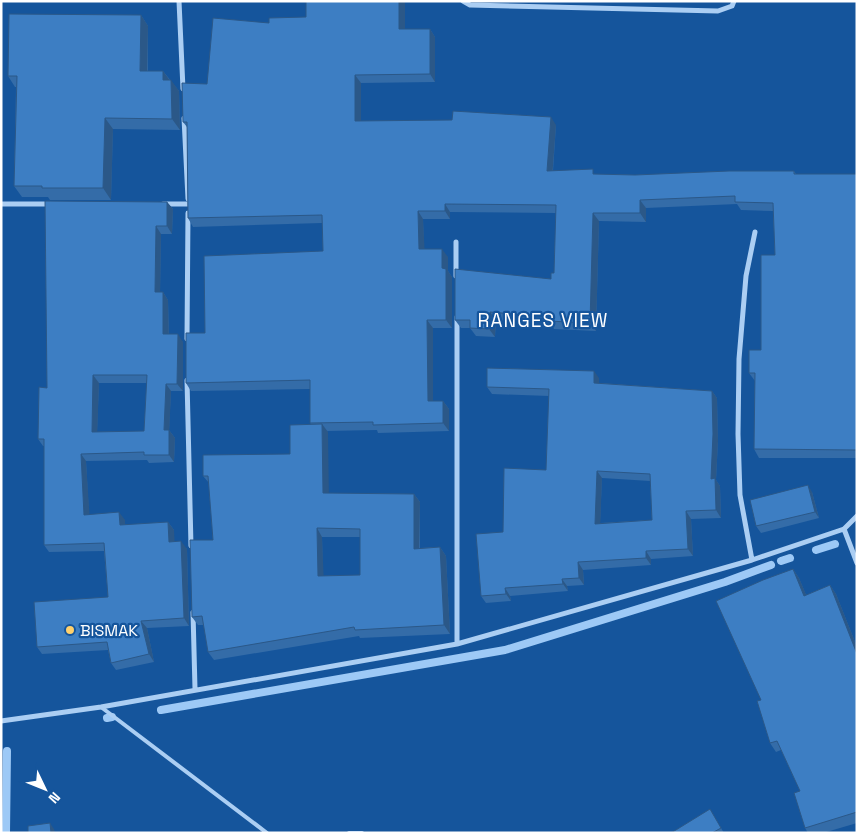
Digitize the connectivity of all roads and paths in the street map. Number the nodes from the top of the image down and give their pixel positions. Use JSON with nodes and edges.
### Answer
{"nodes":[{"id":1,"x":179,"y":1,"type":"edge"},
{"id":2,"x":463,"y":1,"type":"edge"},
{"id":3,"x":734,"y":1,"type":"edge"},
{"id":4,"x":183,"y":98,"type":"edge"},
{"id":5,"x":184,"y":108,"type":"edge"},
{"id":6,"x":1,"y":204,"type":"edge"},
{"id":7,"x":60,"y":204,"type":"edge"},
{"id":8,"x":158,"y":204,"type":"edge"},
{"id":9,"x":188,"y":204,"type":"junction"},
{"id":10,"x":755,"y":232,"type":"dead end"},
{"id":11,"x":456,"y":242,"type":"dead end"},
{"id":12,"x":456,"y":281,"type":"edge"},
{"id":13,"x":456,"y":310,"type":"edge"},
{"id":14,"x":187,"y":342,"type":"edge"},
{"id":15,"x":187,"y":372,"type":"edge"},
{"id":16,"x":857,"y":516,"type":"edge"},
{"id":17,"x":844,"y":529,"type":"junction"},
{"id":18,"x":191,"y":550,"type":"edge"},
{"id":19,"x":752,"y":560,"type":"junction"},
{"id":20,"x":857,"y":563,"type":"edge"},
{"id":21,"x":193,"y":610,"type":"edge"},
{"id":22,"x":457,"y":644,"type":"junction"},
{"id":23,"x":195,"y":689,"type":"junction"},
{"id":24,"x":101,"y":707,"type":"junction"},
{"id":25,"x":1,"y":721,"type":"edge"},
{"id":26,"x":267,"y":833,"type":"edge"},
{"id":27,"x":349,"y":833,"type":"edge"},
{"id":28,"x":362,"y":833,"type":"edge"}],
"edges":[{"from":1,"to":4,"type":"street"},
{"from":2,"to":3,"type":"street"},
{"from":5,"to":9,"type":"street"},
{"from":6,"to":7,"type":"street"},
{"from":8,"to":9,"type":"street"},
{"from":9,"to":14,"type":"street"},
{"from":10,"to":19,"type":"street"},
{"from":11,"to":12,"type":"street"},
{"from":13,"to":22,"type":"street"},
{"from":15,"to":18,"type":"street"},
{"from":16,"to":17,"type":"street"},
{"from":17,"to":19,"type":"street"},
{"from":17,"to":20,"type":"street"},
{"from":19,"to":22,"type":"street"},
{"from":21,"to":23,"type":"street"},
{"from":22,"to":23,"type":"street"},
{"from":23,"to":24,"type":"street"},
{"from":24,"to":25,"type":"street"},
{"from":24,"to":26,"type":"lane"},
{"from":27,"to":28,"type":"lane"}]}
